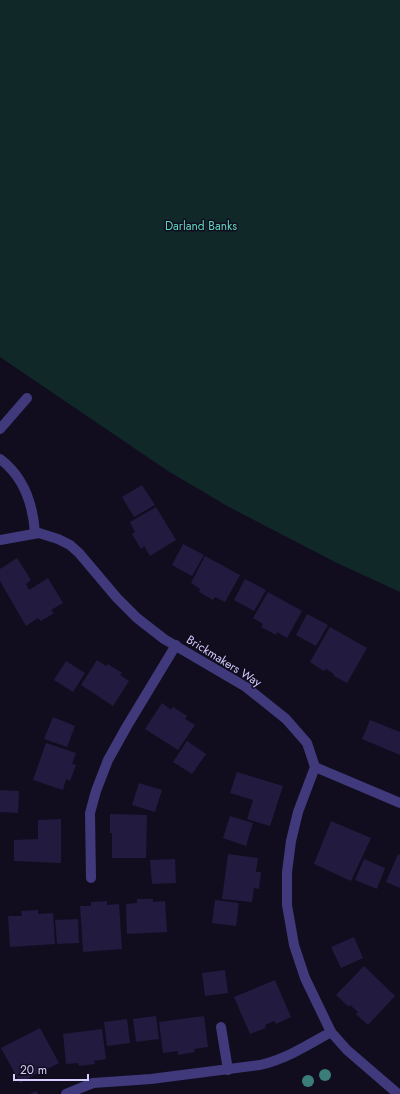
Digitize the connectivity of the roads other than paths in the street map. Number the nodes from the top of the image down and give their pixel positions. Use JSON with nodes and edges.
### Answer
{"nodes":[{"id":1,"x":27,"y":398,"type":"dead end"},
{"id":2,"x":0,"y":429,"type":"edge"},
{"id":3,"x":0,"y":459,"type":"edge"},
{"id":4,"x":35,"y":533,"type":"junction"},
{"id":5,"x":0,"y":540,"type":"edge"},
{"id":6,"x":176,"y":645,"type":"junction"},
{"id":7,"x":315,"y":767,"type":"junction"},
{"id":8,"x":400,"y":803,"type":"edge"},
{"id":9,"x":91,"y":878,"type":"dead end"},
{"id":10,"x":221,"y":1027,"type":"dead end"},
{"id":11,"x":331,"y":1032,"type":"junction"},
{"id":12,"x":228,"y":1070,"type":"junction"},
{"id":13,"x":66,"y":1094,"type":"edge"},
{"id":14,"x":398,"y":1094,"type":"edge"}],
"edges":[{"from":1,"to":2,"type":"lane"},
{"from":3,"to":4,"type":"lane"},
{"from":4,"to":5,"type":"lane","name":"Brickmakers Way"},
{"from":4,"to":6,"type":"lane","name":"Brickmakers Way"},
{"from":6,"to":7,"type":"lane","name":"Brickmakers Way"},
{"from":6,"to":9,"type":"lane"},
{"from":7,"to":8,"type":"lane"},
{"from":7,"to":11,"type":"lane"},
{"from":10,"to":12,"type":"lane"},
{"from":11,"to":12,"type":"lane"},
{"from":11,"to":14,"type":"lane"},
{"from":12,"to":13,"type":"lane"}]}
